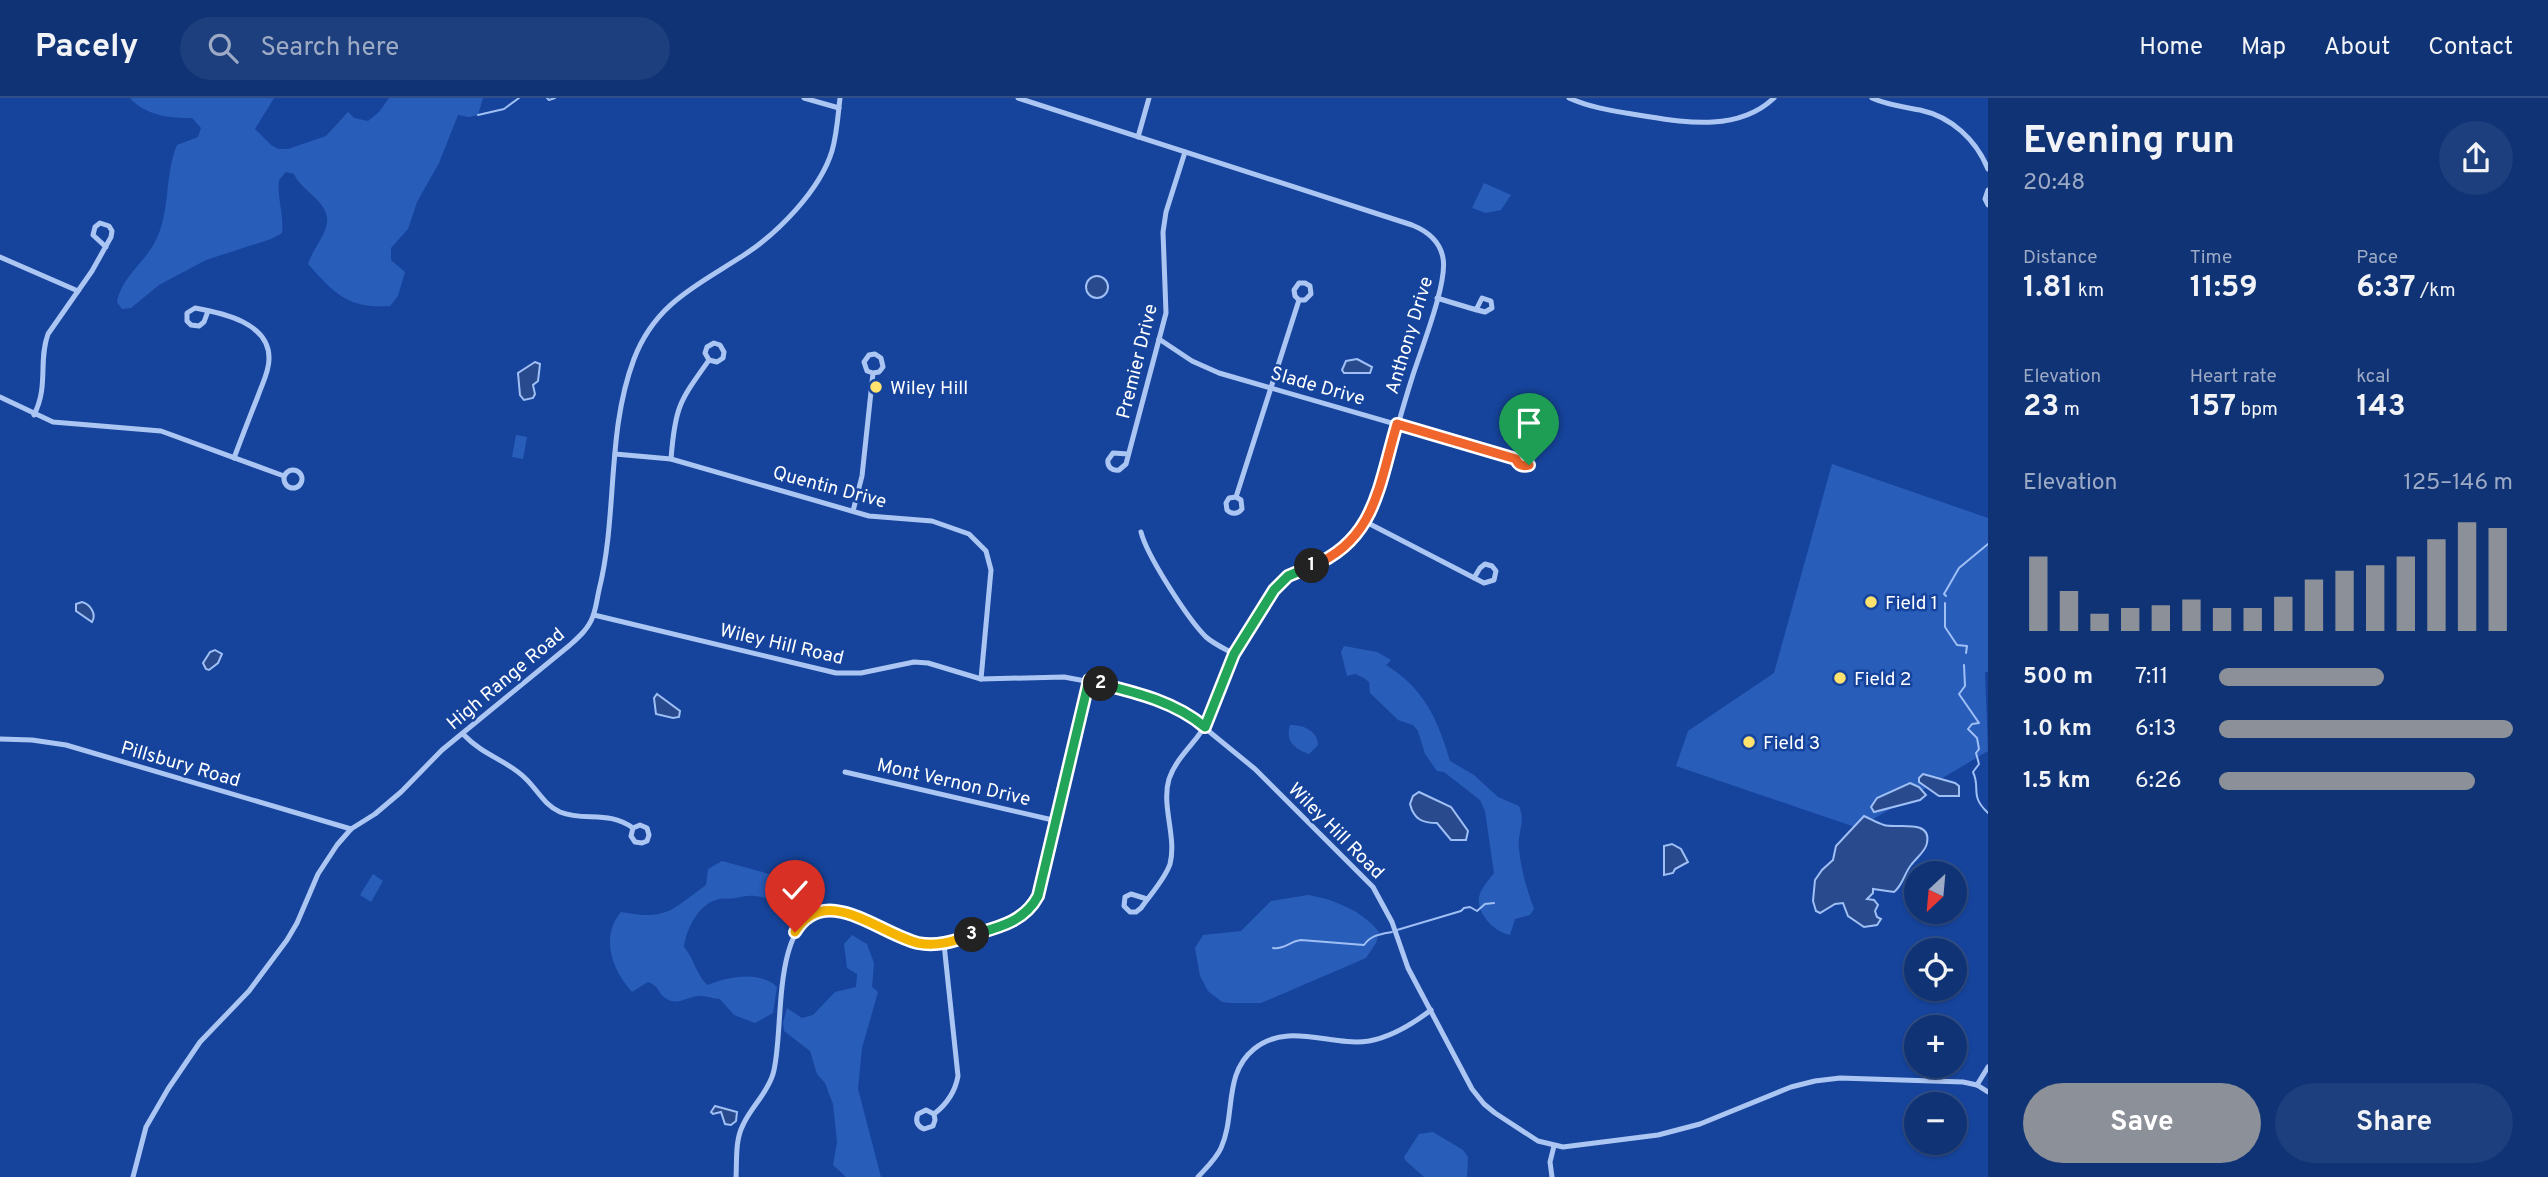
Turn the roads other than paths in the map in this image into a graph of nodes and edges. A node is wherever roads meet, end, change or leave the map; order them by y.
1 (804, 98) edge
2 (840, 98) edge
3 (1018, 98) edge
4 (1149, 98) edge
5 (1569, 98) edge
6 (1774, 98) edge
7 (1872, 98) edge
8 (839, 108) junction
9 (1138, 137) junction
10 (1185, 152) junction
11 (1988, 169) edge
12 (1988, 190) edge
13 (1988, 205) edge
14 (106, 247) dead end
15 (0, 257) edge
16 (78, 291) junction
17 (1437, 298) junction
18 (1300, 300) dead end
19 (1476, 310) dead end
20 (208, 311) dead end
21 (1159, 339) junction
22 (709, 360) dead end
23 (873, 373) dead end
24 (1271, 388) junction
25 (0, 397) edge
26 (34, 415) junction
27 (1397, 424) junction
28 (1128, 453) dead end
29 (615, 454) junction
30 (234, 457) junction
31 (671, 458) junction
32 (1516, 459) dead end
33 (284, 476) dead end
34 (1236, 497) dead end
35 (853, 511) junction
36 (1366, 522) junction
37 (1141, 532) dead end
38 (1474, 578) dead end
39 (594, 615) junction
40 (1234, 654) junction
41 (981, 678) junction
42 (1089, 680) junction
43 (1205, 727) junction
44 (464, 735) junction
45 (0, 739) edge
46 (845, 772) dead end
47 (1057, 821) junction
48 (633, 828) dead end
49 (351, 829) junction
50 (1147, 899) dead end
51 (944, 944) junction
52 (1431, 1010) junction
53 (1988, 1067) edge
54 (1977, 1085) junction
55 (1988, 1092) edge
56 (934, 1114) dead end
57 (1553, 1146) junction
58 (133, 1177) edge
59 (736, 1177) edge
60 (1198, 1177) edge
61 (1552, 1177) edge

1 - 8 street
2 - 8 street, High Range Road
3 - 9 street, Anthony Drive
4 - 9 street
5 - 6 street
7 - 11 street
8 - 29 street, High Range Road
9 - 10 street, Anthony Drive
10 - 17 street, Anthony Drive
10 - 21 street, Premier Drive
12 - 13 street
14 - 16 street
15 - 16 street
16 - 26 street
17 - 19 street
17 - 27 street, Anthony Drive
18 - 24 street
20 - 30 street
21 - 24 street, Slade Drive
21 - 28 street, Premier Drive
22 - 31 street
23 - 35 street
24 - 27 street, Slade Drive
24 - 34 street
25 - 26 street
26 - 30 street
27 - 32 street, Slade Drive
27 - 36 street, Anthony Drive
29 - 31 street, Quentin Drive
29 - 39 street, High Range Road
30 - 33 street
31 - 35 street, Quentin Drive
35 - 41 street, Quentin Drive
36 - 38 street
36 - 40 street, Anthony Drive
37 - 40 street
39 - 41 street, Wiley Hill Road
39 - 44 street, High Range Road
40 - 43 street, Anthony Drive
41 - 42 street, Wiley Hill Road
42 - 43 street, Wiley Hill Road
42 - 47 street
43 - 50 street, Anthony Drive
43 - 52 street, Wiley Hill Road
44 - 48 street
44 - 49 street, High Range Road
45 - 49 street, Pillsbury Road
46 - 47 street, Mont Vernon Drive
47 - 51 street
49 - 58 street, High Range Road
51 - 56 street
51 - 59 street
52 - 57 street, Wiley Hill Road
52 - 60 street
53 - 54 street
54 - 55 street
54 - 57 street
57 - 61 street

